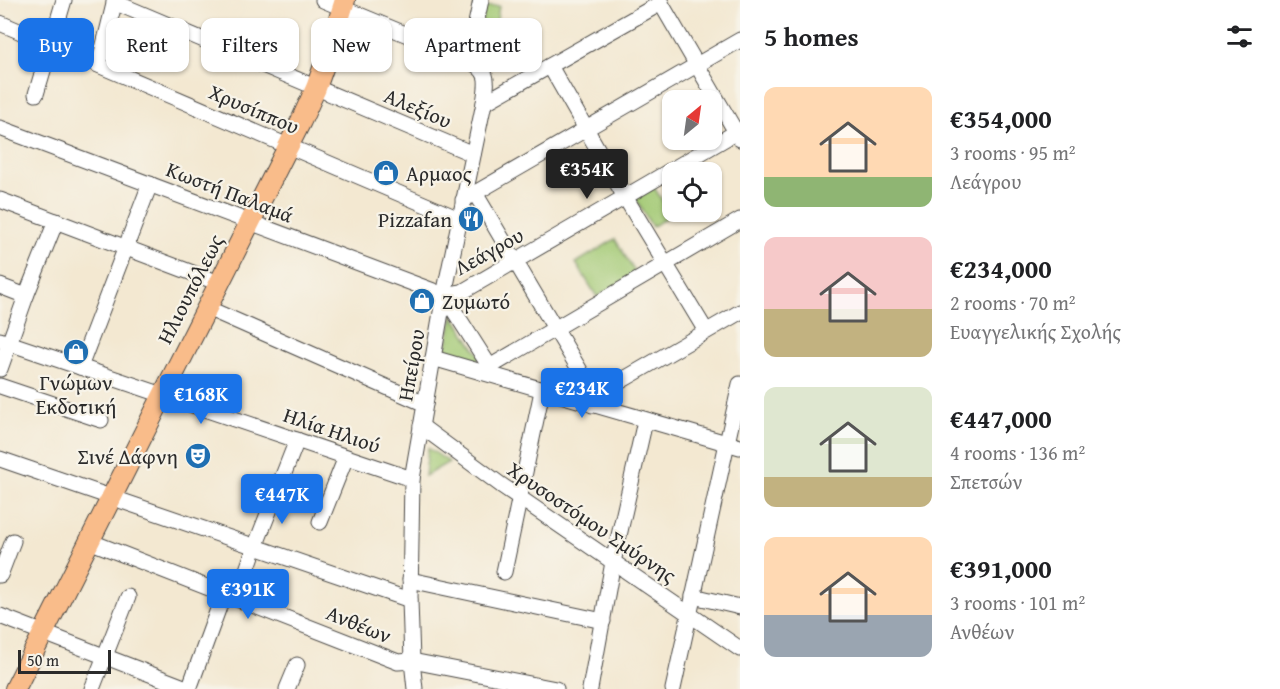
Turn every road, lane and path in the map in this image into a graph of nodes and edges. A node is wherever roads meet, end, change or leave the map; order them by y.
1 (64, 0) edge
2 (323, 0) edge
3 (481, 0) edge
4 (114, 1) edge
5 (660, 2) edge
6 (344, 4) edge
7 (59, 18) edge
8 (477, 18) edge
9 (0, 23) edge
10 (18, 31) edge
11 (404, 31) edge
12 (740, 40) edge
13 (94, 63) edge
14 (99, 65) junction
15 (550, 66) junction
16 (697, 66) junction
17 (43, 72) edge
18 (484, 72) edge
19 (316, 88) junction
20 (36, 94) dead end
21 (484, 103) junction
22 (0, 128) edge
23 (585, 129) junction
24 (739, 134) edge
25 (289, 146) junction
26 (473, 154) junction
27 (150, 184) junction
28 (469, 196) junction
29 (625, 197) junction
30 (0, 200) edge
31 (459, 219) junction
32 (740, 220) edge
33 (56, 221) junction
34 (250, 222) junction
35 (127, 248) junction
36 (515, 261) junction
37 (664, 264) junction
38 (219, 283) junction
39 (0, 286) edge
40 (26, 296) junction
41 (444, 296) junction
42 (207, 308) junction
43 (740, 312) edge
44 (556, 328) junction
45 (706, 331) junction
46 (4, 341) edge
47 (433, 358) junction
48 (80, 367) junction
49 (0, 369) edge
50 (486, 369) junction
51 (740, 384) edge
52 (0, 387) edge
53 (542, 391) junction
54 (163, 395) junction
55 (593, 400) junction
56 (425, 404) junction
57 (101, 420) dead end
58 (645, 421) junction
59 (421, 426) junction
60 (297, 440) junction
61 (733, 446) edge
62 (346, 457) junction
63 (0, 459) edge
64 (412, 479) junction
65 (111, 497) junction
66 (519, 498) junction
67 (320, 522) dead end
68 (89, 541) junction
69 (13, 542) dead end
70 (255, 547) junction
71 (613, 562) junction
72 (504, 572) dead end
73 (0, 575) edge
74 (410, 580) junction
75 (230, 596) junction
76 (693, 596) junction
77 (128, 597) dead end
78 (410, 600) junction
79 (740, 607) edge
80 (689, 614) junction
81 (0, 616) edge
82 (603, 621) junction
83 (42, 632) junction
84 (740, 649) edge
85 (106, 657) junction
86 (412, 661) junction
87 (297, 665) dead end
88 (15, 689) edge
89 (92, 689) edge
90 (189, 689) edge
91 (287, 689) edge
92 (415, 689) edge
93 (556, 689) edge
94 (590, 689) edge
95 (673, 689) edge

1 - 7 street
2 - 6 street
3 - 8 street
4 - 14 street
4 - 19 street, Αλεξίου
5 - 15 street
5 - 16 street
6 - 11 street
6 - 19 main road, Ηλιουπόλεως
9 - 10 street, Χρυσίππου
12 - 16 street
13 - 14 street, Χρυσίππου
14 - 25 street, Χρυσίππου
15 - 21 street
15 - 23 street
16 - 23 street
16 - 24 street
17 - 20 street
18 - 21 street, Ηπείρου
19 - 25 main road, Ηλιουπόλεως
19 - 26 street, Αλεξίου
21 - 26 street, Ηπείρου
22 - 27 street, Κωστή Παλαμά
23 - 28 street
23 - 29 street
24 - 29 street, Λεάγρου
25 - 31 street, Χρυσίππου
25 - 34 main road, Ηλιουπόλεως
26 - 28 street, Ηπείρου
27 - 34 street, Κωστή Παλαμά
27 - 35 street
28 - 31 street, Ηπείρου
28 - 36 street
29 - 36 street, Λεάγρου
29 - 37 street
30 - 33 street
31 - 41 street, Ηπείρου
32 - 37 street
33 - 35 street
33 - 40 street
34 - 38 main road, Ηλιουπόλεως
34 - 41 street, Κωστή Παλαμά
35 - 38 street
35 - 48 street
36 - 41 street, Λεάγρου
36 - 44 street
37 - 44 street
37 - 45 street
38 - 42 main road, Ηλιουπόλεως
39 - 40 street
40 - 46 street
41 - 47 street, Ηπείρου
41 - 50 street
42 - 54 main road, Ηλιουπόλεως
42 - 56 street
43 - 45 street
44 - 50 street
44 - 55 street
45 - 55 street
46 - 48 street, Ηλία Ηλιού
46 - 49 street
47 - 50 street
47 - 56 street, Ηπείρου
48 - 54 street, Ηλία Ηλιού
50 - 53 street
51 - 61 street
52 - 57 street
53 - 55 street
53 - 66 street
54 - 60 street, Ηλία Ηλιού
54 - 65 main road, Ηλιουπόλεως
55 - 58 street
56 - 59 street, Ηπείρου
58 - 61 street
58 - 71 street
59 - 64 street, Ηπείρου
59 - 66 street, Χρυσοστόμου Σμύρνης
60 - 62 street, Ηλία Ηλιού
60 - 70 street
61 - 76 street
62 - 64 street, Ηλία Ηλιού
62 - 67 street
63 - 65 street
64 - 74 street, Ηπείρου
65 - 68 main road, Ηλιουπόλεως
65 - 70 street
66 - 71 street, Χρυσοστόμου Σμύρνης
66 - 72 street
68 - 75 street, Ανθέων
68 - 83 main road, Ηλιουπόλεως
69 - 73 street
70 - 75 street
70 - 78 street
71 - 80 street, Χρυσοστόμου Σμύρνης
71 - 82 street
74 - 78 street, Ηπείρου
74 - 82 street
75 - 86 street, Ανθέων
75 - 90 street
76 - 79 street
76 - 80 street
77 - 85 street
78 - 86 street, Ηπείρου
80 - 84 street, Χρυσοστόμου Σμύρνης
80 - 95 street
81 - 83 street
82 - 94 street
83 - 85 street
83 - 88 main road, Ηλιουπόλεως
85 - 89 street
85 - 90 street
86 - 92 street, Ηπείρου
86 - 93 street, Ανθέων
87 - 91 street

